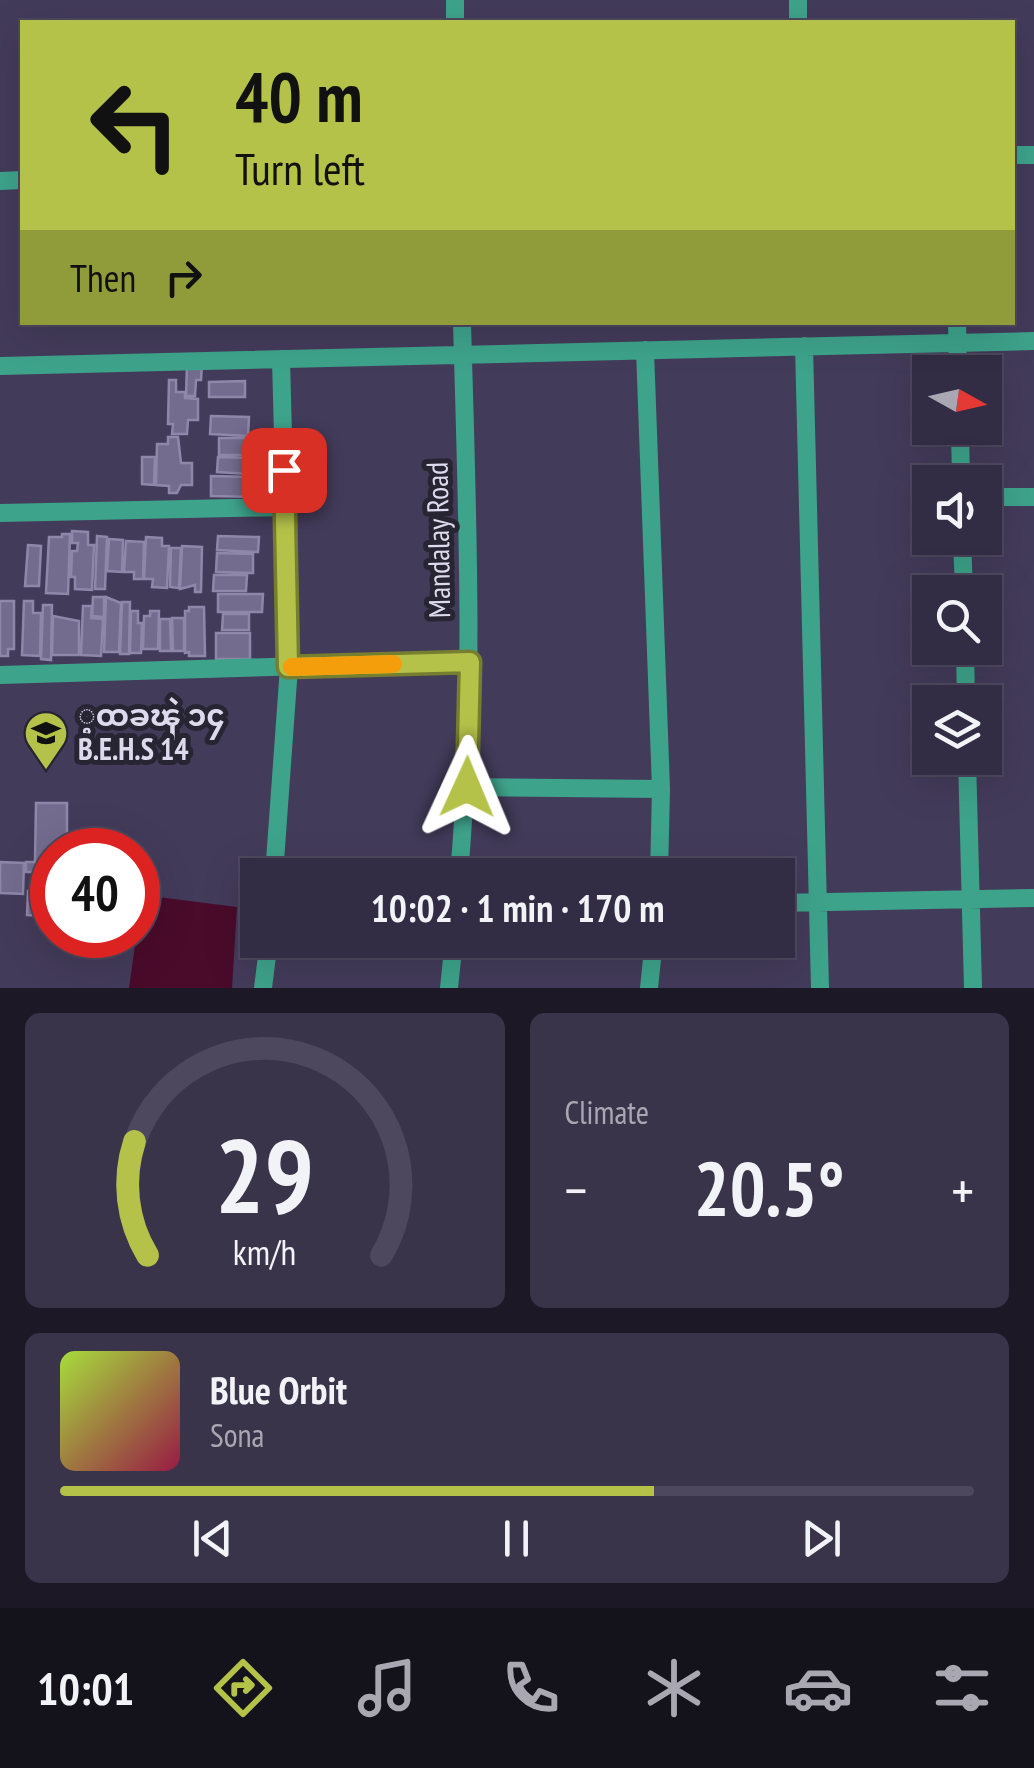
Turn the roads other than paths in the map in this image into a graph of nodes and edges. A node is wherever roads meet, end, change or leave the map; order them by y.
1 (462, 325) edge
2 (957, 325) edge
3 (1034, 341) edge
4 (958, 343) junction
5 (804, 346) junction
6 (645, 350) junction
7 (463, 354) junction
8 (958, 355) edge
9 (281, 359) junction
10 (0, 366) edge
11 (1002, 497) edge
12 (1034, 497) edge
13 (284, 507) junction
14 (0, 513) edge
15 (470, 662) junction
16 (288, 667) junction
17 (0, 675) edge
18 (968, 775) edge
19 (467, 787) junction
20 (660, 789) junction
21 (275, 858) edge
22 (461, 858) edge
23 (659, 858) edge
24 (1034, 898) edge
25 (971, 899) junction
26 (817, 902) junction
27 (795, 903) edge
28 (267, 958) edge
29 (452, 958) edge
30 (652, 958) edge
31 (263, 988) edge
32 (449, 988) edge
33 (649, 988) edge
34 (820, 988) edge
35 (973, 988) edge

1 - 7 street, Mandalay Road
2 - 4 street
3 - 4 street
4 - 5 street
4 - 8 street
5 - 6 street
5 - 26 street
6 - 7 street
6 - 20 street
7 - 9 street
7 - 15 street, Mandalay Road
9 - 10 street
9 - 13 street
11 - 12 street
13 - 14 street
13 - 16 street
15 - 16 street
15 - 19 street, Mandalay Road
16 - 17 street
16 - 21 street
18 - 25 street
19 - 20 street
19 - 22 street, Mandalay Road
20 - 23 street
24 - 25 street
25 - 26 street
25 - 35 street
26 - 27 street
26 - 34 street
28 - 31 street
29 - 32 street
30 - 33 street

